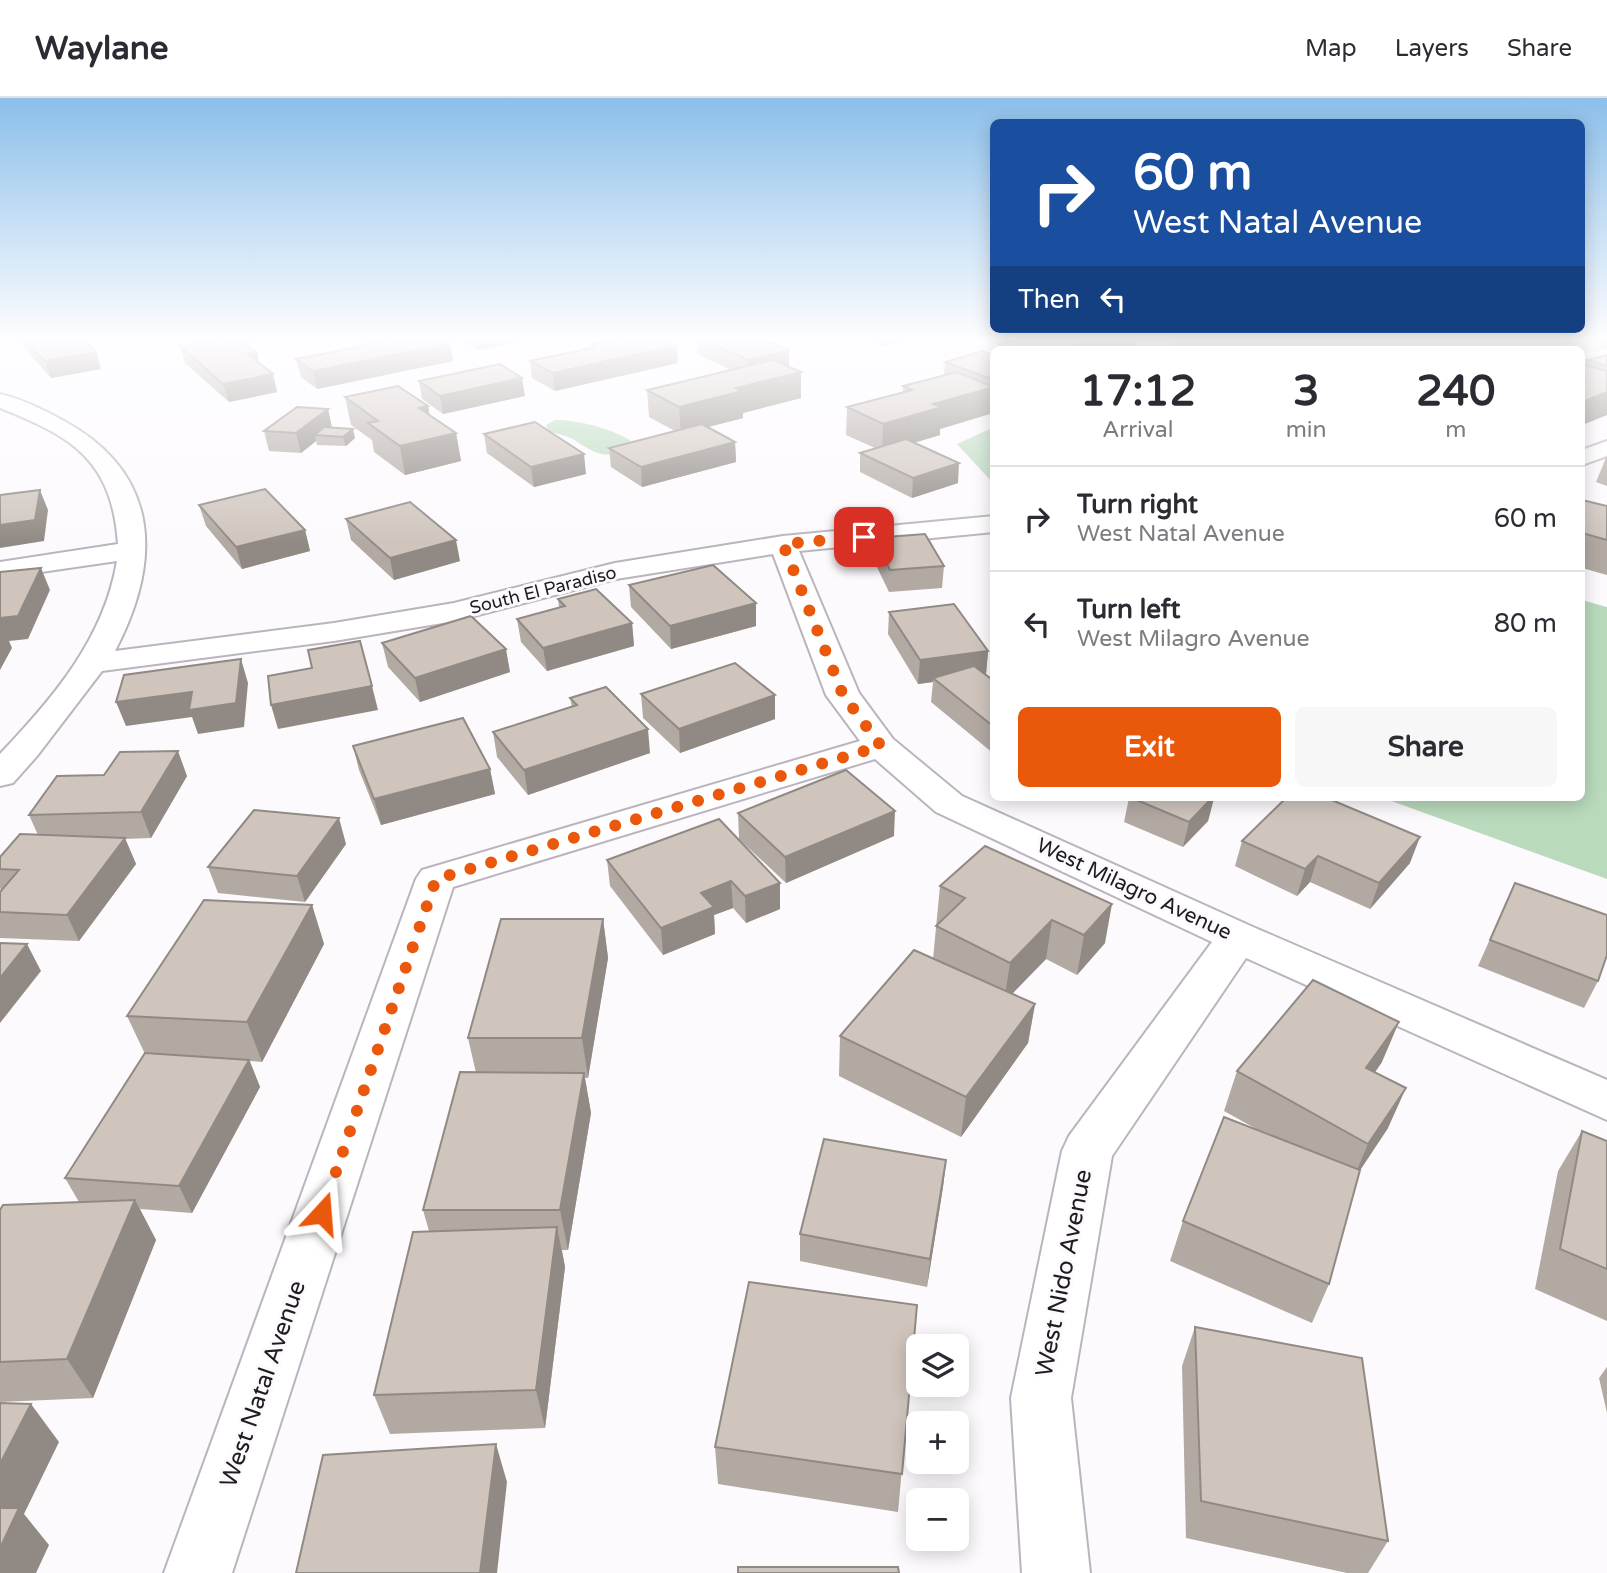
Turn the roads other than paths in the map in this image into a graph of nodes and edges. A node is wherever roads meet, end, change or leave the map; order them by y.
1 (13, 406) edge
2 (1607, 448) edge
3 (1585, 457) edge
4 (990, 524) edge
5 (783, 544) junction
6 (133, 550) junction
7 (0, 570) edge
8 (92, 663) junction
9 (881, 746) junction
10 (0, 775) edge
11 (1238, 937) junction
12 (1607, 1101) edge
13 (198, 1573) edge
14 (1056, 1573) edge

1 - 6 street
2 - 3 street
4 - 5 street, South El Paradiso
5 - 8 street, South El Paradiso
5 - 9 street, West Milagro Avenue
6 - 7 street
6 - 8 street
8 - 10 street
9 - 11 street, West Milagro Avenue
9 - 13 street, West Natal Avenue
11 - 12 street, West Milagro Avenue
11 - 14 street, West Nido Avenue

